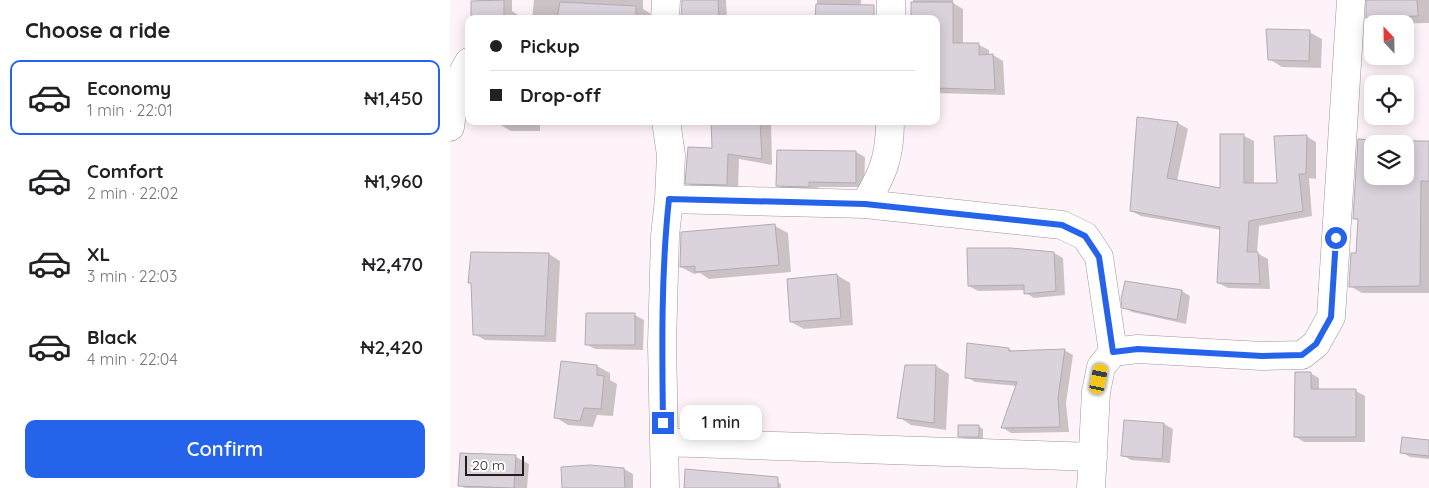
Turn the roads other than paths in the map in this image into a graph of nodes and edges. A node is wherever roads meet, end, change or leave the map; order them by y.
1 (891, 0) edge
2 (1351, 0) edge
3 (891, 15) edge
4 (465, 69) edge
5 (667, 125) edge
6 (890, 125) edge
7 (450, 128) edge
8 (669, 199) junction
9 (865, 204) junction
10 (1113, 352) junction
11 (664, 442) junction
12 (1092, 457) junction
13 (665, 488) edge
14 (1091, 488) edge

1 - 3 street
2 - 10 street
4 - 7 street
5 - 8 street
6 - 9 street
8 - 9 street
8 - 11 street
9 - 10 street
10 - 12 street
11 - 12 street
11 - 13 street
12 - 14 street

